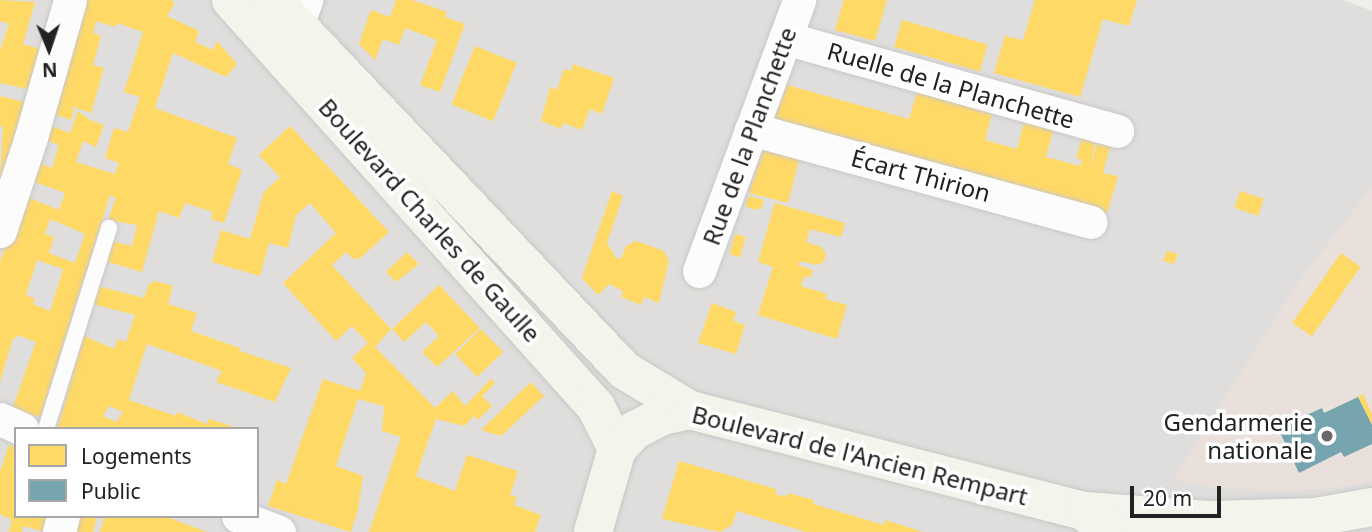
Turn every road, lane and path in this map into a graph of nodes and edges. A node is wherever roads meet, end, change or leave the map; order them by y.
1 (70, 0) edge
2 (232, 0) edge
3 (799, 0) edge
4 (292, 8) edge
5 (785, 38) junction
6 (751, 129) junction
7 (1117, 131) dead end
8 (1090, 222) dead end
9 (109, 228) dead end
10 (0, 231) edge
11 (699, 271) dead end
12 (690, 410) junction
13 (0, 419) edge
14 (18, 427) edge
15 (47, 427) edge
16 (617, 449) junction
17 (1372, 507) edge
18 (1096, 521) edge
19 (1210, 526) edge
20 (593, 532) edge

1 - 10 street
2 - 16 main road, Boulevard Charles de Gaulle
3 - 5 street, Rue de la Planchette
4 - 12 main road, Boulevard Charles de Gaulle
5 - 6 street, Rue de la Planchette
5 - 7 street, Ruelle de la Planchette
6 - 8 street, Écart Thirion
6 - 11 street, Rue de la Planchette
9 - 15 lane
12 - 16 main road, Boulevard de l'Ancien Rempart
12 - 18 main road, Boulevard de l'Ancien Rempart
13 - 14 street
16 - 20 main road
17 - 19 main road, Boulevard de l'Ancien Rempart
18 - 19 main road, Boulevard de l'Ancien Rempart

